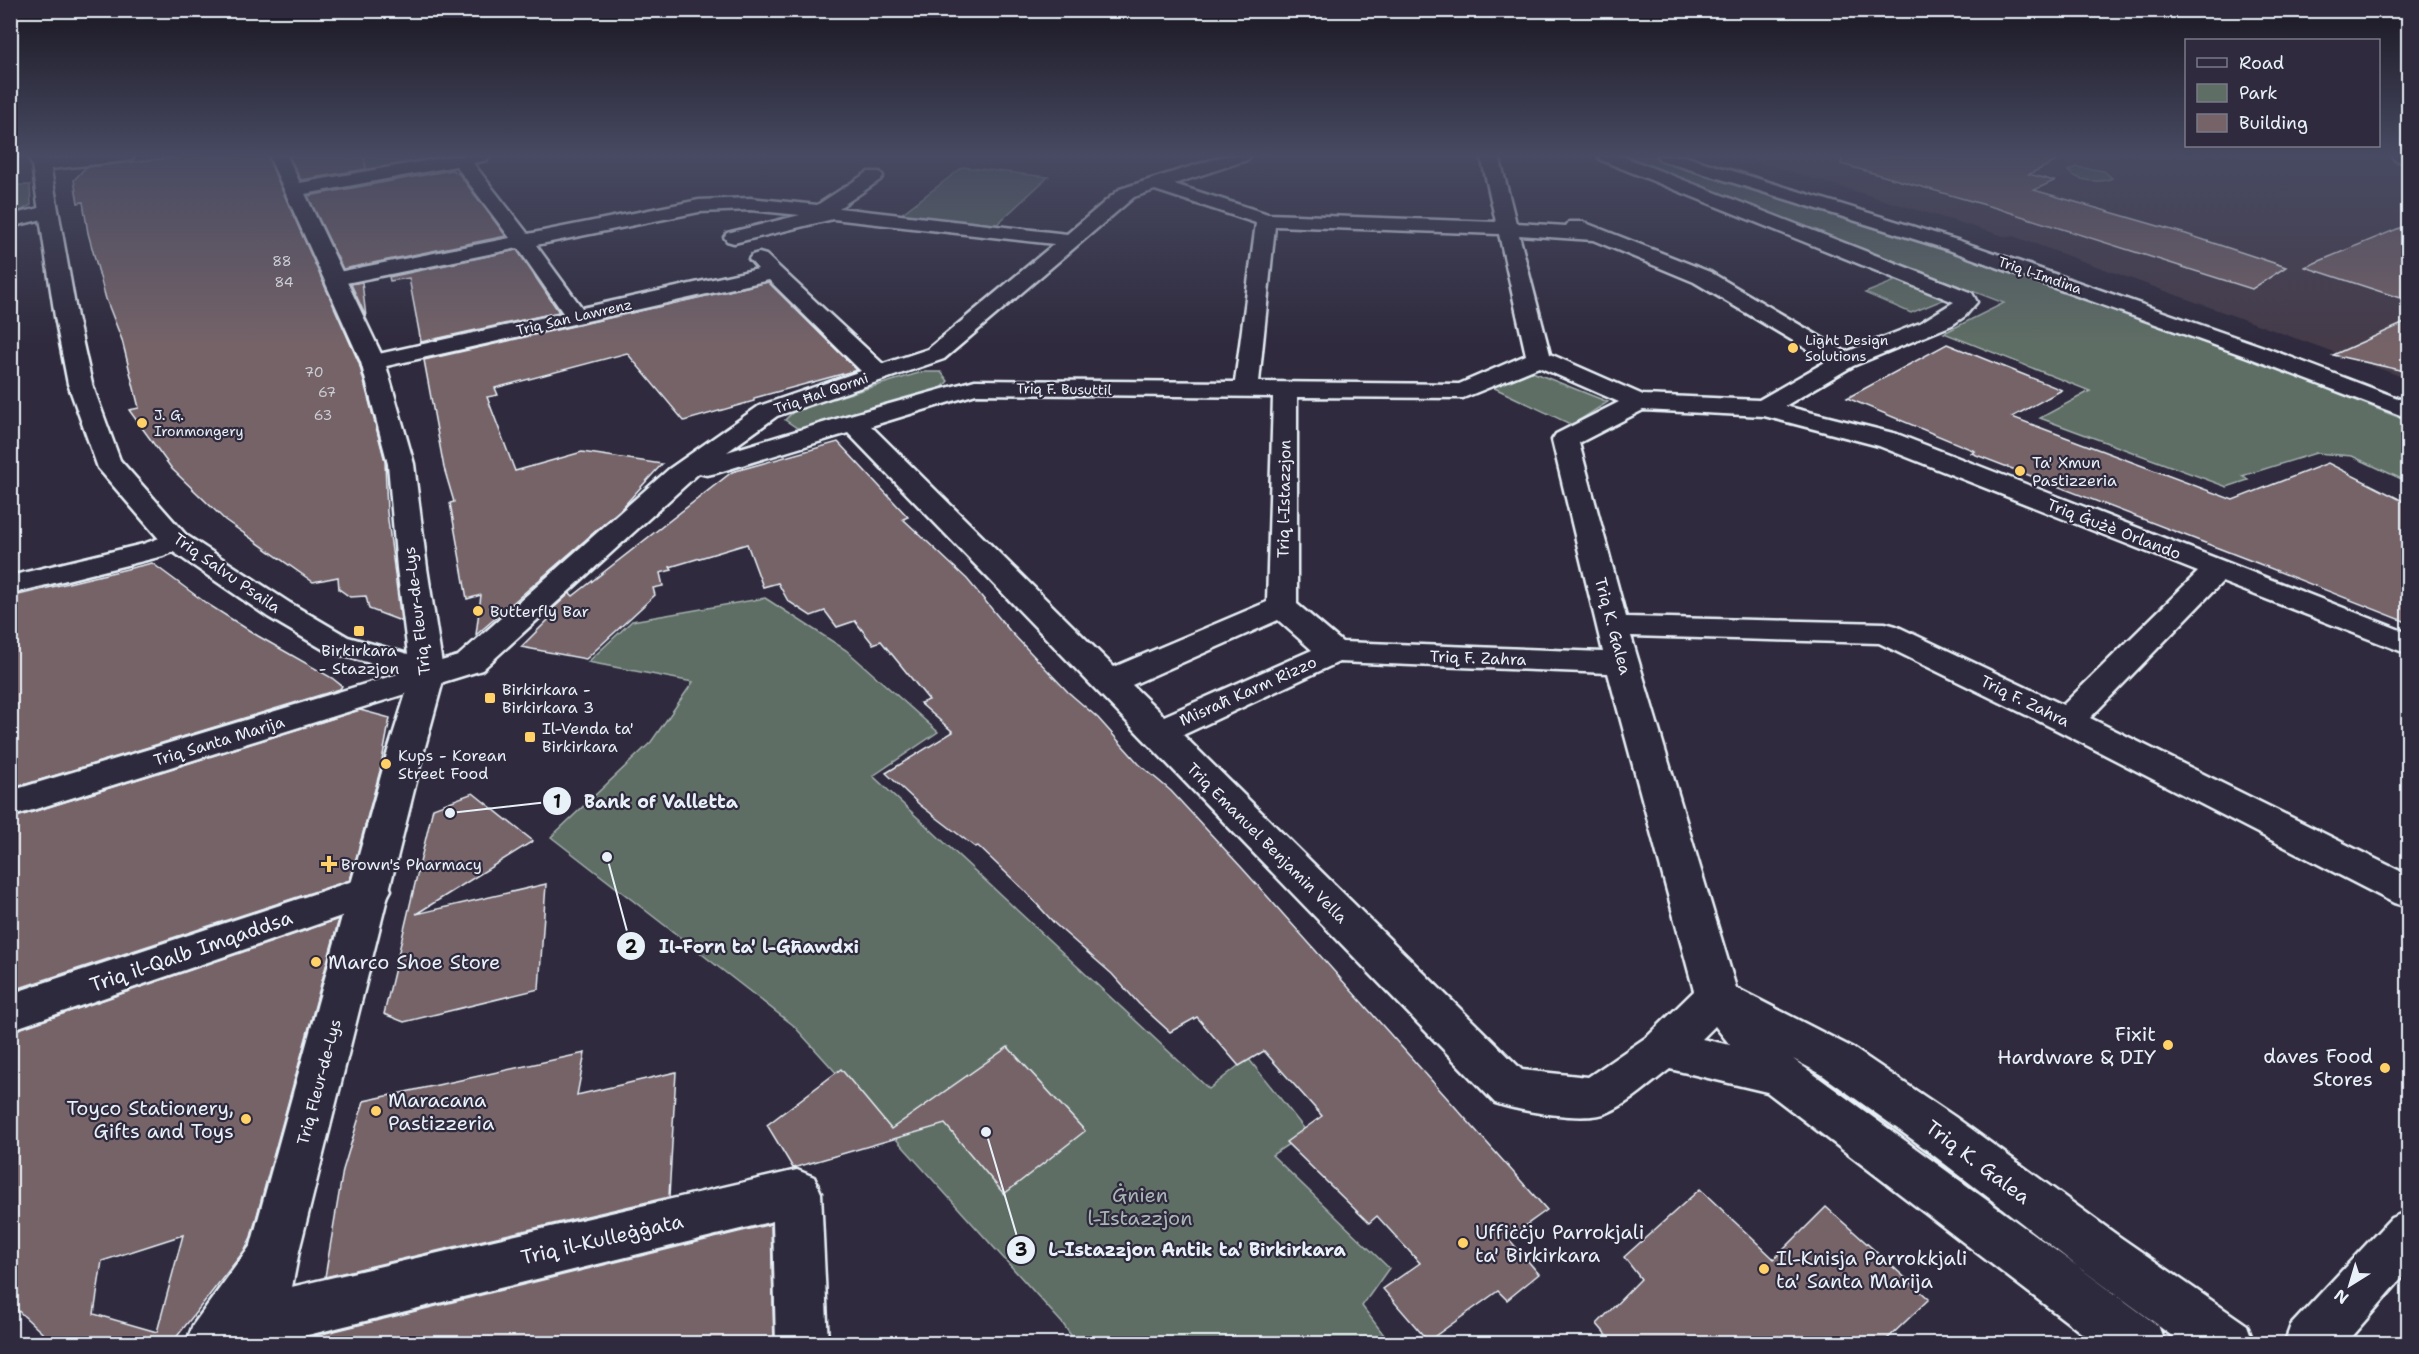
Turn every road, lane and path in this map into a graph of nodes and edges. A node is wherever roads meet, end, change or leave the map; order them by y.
1 (49, 219) edge
2 (308, 219) edge
3 (506, 219) edge
4 (633, 219) edge
5 (714, 219) edge
6 (801, 219) edge
7 (890, 219) edge
8 (1094, 219) edge
9 (1284, 219) edge
10 (1517, 219) edge
11 (1548, 219) edge
12 (1548, 219) edge
13 (1766, 219) edge
14 (1870, 219) edge
15 (1918, 219) edge
16 (1266, 220) joint
17 (1595, 234) junction
18 (734, 237) junction
19 (1068, 240) junction
20 (523, 241) junction
21 (775, 272) junction
22 (336, 279) junction
23 (576, 316) junction
24 (936, 354) junction
25 (1539, 358) junction
26 (1844, 361) junction
27 (373, 362) junction
28 (874, 374) junction
29 (2375, 377) dead end
30 (975, 387) junction
31 (1246, 390) junction
32 (1285, 390) junction
33 (1639, 402) junction
34 (1764, 408) junction
35 (2409, 411) edge
36 (852, 422) junction
37 (679, 475) junction
38 (176, 541) junction
39 (2218, 569) junction
40 (10, 585) edge
41 (1282, 607) junction
42 (1613, 626) junction
43 (2409, 644) edge
44 (1334, 652) junction
45 (1622, 663) junction
46 (428, 677) junction
47 (1109, 682) junction
48 (2067, 721) junction
49 (1157, 733) junction
50 (10, 804) edge
51 (371, 891) junction
52 (2409, 892) edge
53 (1717, 996) junction
54 (10, 1012) edge
55 (1664, 1049) junction
56 (1779, 1075) junction
57 (2409, 1235) edge
58 (274, 1251) junction
59 (258, 1332) edge
60 (212, 1344) edge
61 (802, 1344) edge
62 (2139, 1344) edge
63 (2228, 1344) edge
64 (2310, 1344) edge

1 - 38 street, Triq Salvu Psaila
2 - 22 street, Triq Fleur-de-Lys
3 - 20 street
4 - 20 street
5 - 18 street
6 - 18 street
7 - 19 street
8 - 19 street, Triq Ħal Qormi
9 - 16 street
10 - 25 street
11 - 17 street
12 - 17 street
13 - 26 street
14 - 35 street, Triq l-Imdina
15 - 29 street, Triq l-Imdina
16 - 31 street
17 - 26 street
18 - 21 street
19 - 24 street, Triq Ħal Qormi
20 - 22 street
20 - 23 street
21 - 23 street, Triq San Lawrenz
21 - 28 street
22 - 27 street, Triq Fleur-de-Lys
23 - 27 street, Triq San Lawrenz
24 - 28 street, Triq Ħal Qormi
24 - 30 street
25 - 32 street, Triq F. Busuttil
25 - 33 street
26 - 34 street
27 - 46 street, Triq Fleur-de-Lys
28 - 37 street, Triq Ħal Qormi
30 - 31 street, Triq F. Busuttil
30 - 36 street, Triq F. Busuttil
31 - 32 street, Triq F. Busuttil
32 - 41 street, Triq l-Istazzjon
33 - 34 street, Triq Ġużè Orlando
33 - 42 street, Triq K. Galea
34 - 39 street, Triq Ġużè Orlando
36 - 37 street, Triq F. Busuttil
36 - 47 street, Triq Emanuel Benjamin Vella
37 - 46 street, Triq Ħal Qormi
38 - 40 street
38 - 46 street, Triq Salvu Psaila
39 - 43 street, Triq Ġużè Orlando
39 - 48 street
41 - 44 street, Misraħ Karm Rizzo
41 - 47 street
42 - 45 street, Triq K. Galea
42 - 48 street, Triq F. Zahra
44 - 45 street, Triq F. Zahra
44 - 49 street, Misraħ Karm Rizzo
45 - 53 street, Triq K. Galea
46 - 50 street, Triq Santa Marija
46 - 51 street, Triq Fleur-de-Lys
47 - 49 street, Triq Emanuel Benjamin Vella
48 - 52 street, Triq F. Zahra
49 - 55 street, Triq Emanuel Benjamin Vella
51 - 54 street, Triq il-Qalb Imqaddsa
51 - 58 street, Triq Fleur-de-Lys
53 - 55 street, Triq Emanuel Benjamin Vella
53 - 56 street, Triq K. Galea
53 - 63 street, Triq K. Galea
55 - 56 street, Triq K. Galea
56 - 62 street, Triq K. Galea
57 - 64 street
58 - 59 street, Triq Fleur-de-Lys
58 - 60 street, Triq Fleur-de-Lys
59 - 61 street, Triq il-Kulleġġata

